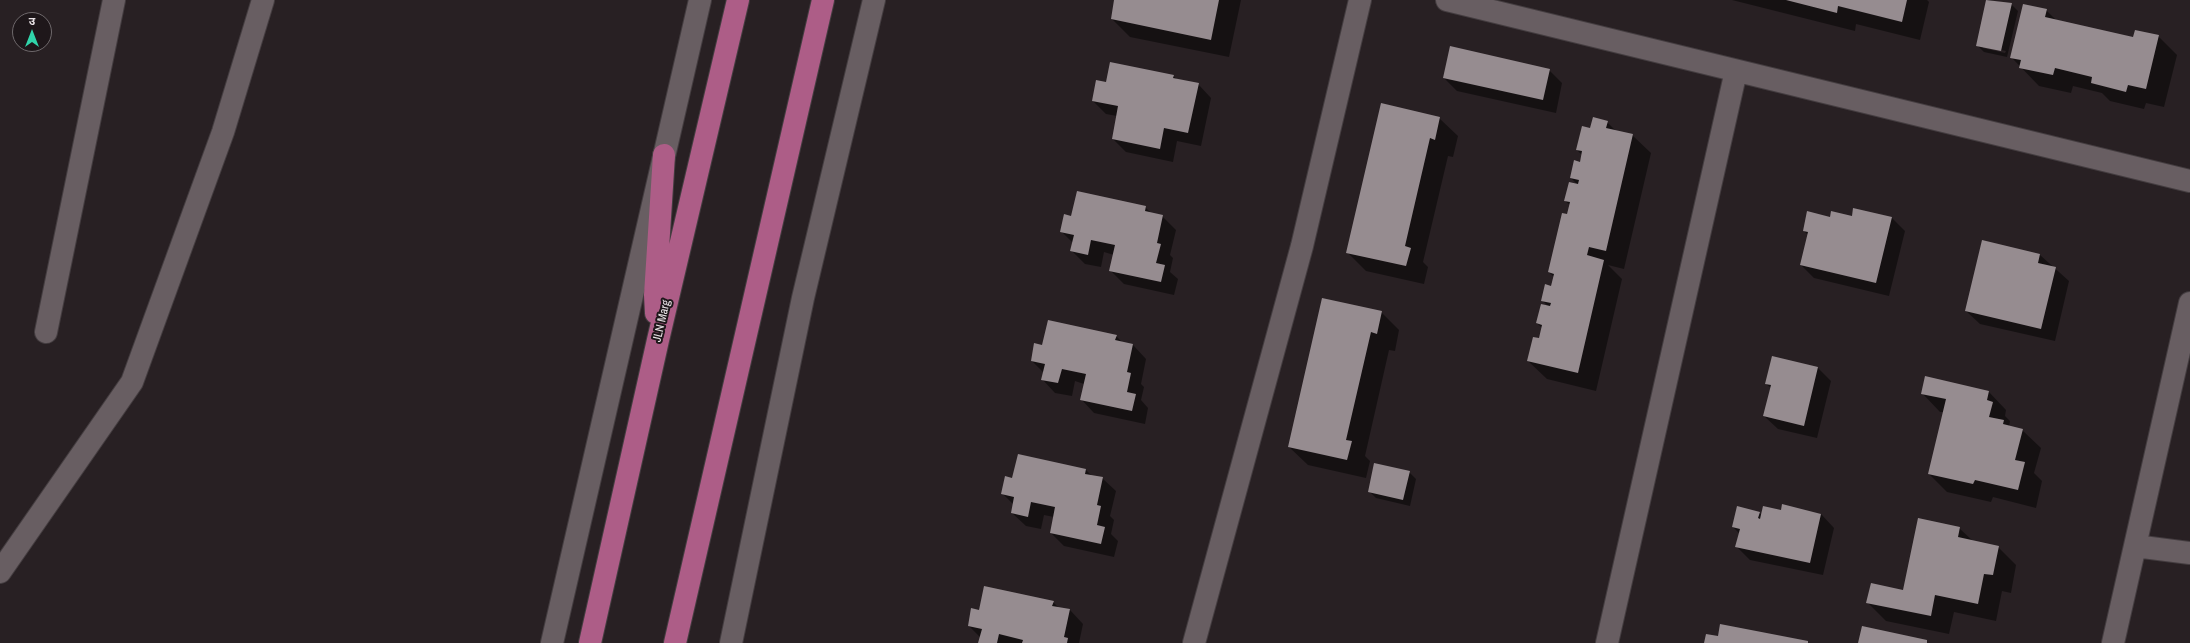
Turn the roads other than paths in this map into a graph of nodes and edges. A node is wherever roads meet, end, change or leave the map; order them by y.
1 (114, 0) edge
2 (263, 0) edge
3 (700, 0) edge
4 (738, 0) edge
5 (823, 0) edge
6 (874, 0) edge
7 (1360, 0) edge
8 (1447, 0) edge
9 (1736, 71) junction
10 (664, 155) junction
11 (2190, 181) edge
12 (2190, 303) edge
13 (46, 332) dead end
14 (658, 340) junction
15 (2136, 546) junction
16 (2190, 553) edge
17 (0, 572) edge
18 (552, 643) edge
19 (590, 643) edge
20 (675, 643) edge
21 (731, 643) edge
22 (1194, 643) edge
23 (1606, 643) edge
24 (2113, 643) edge

1 - 13 street
2 - 17 street
3 - 10 street
4 - 14 main road, JLN Marg
5 - 20 main road
6 - 21 street
7 - 22 street
8 - 9 street
9 - 11 street
9 - 23 street
10 - 14 main road
10 - 18 street
12 - 15 street
14 - 19 main road, JLN Marg
15 - 16 street
15 - 24 street

